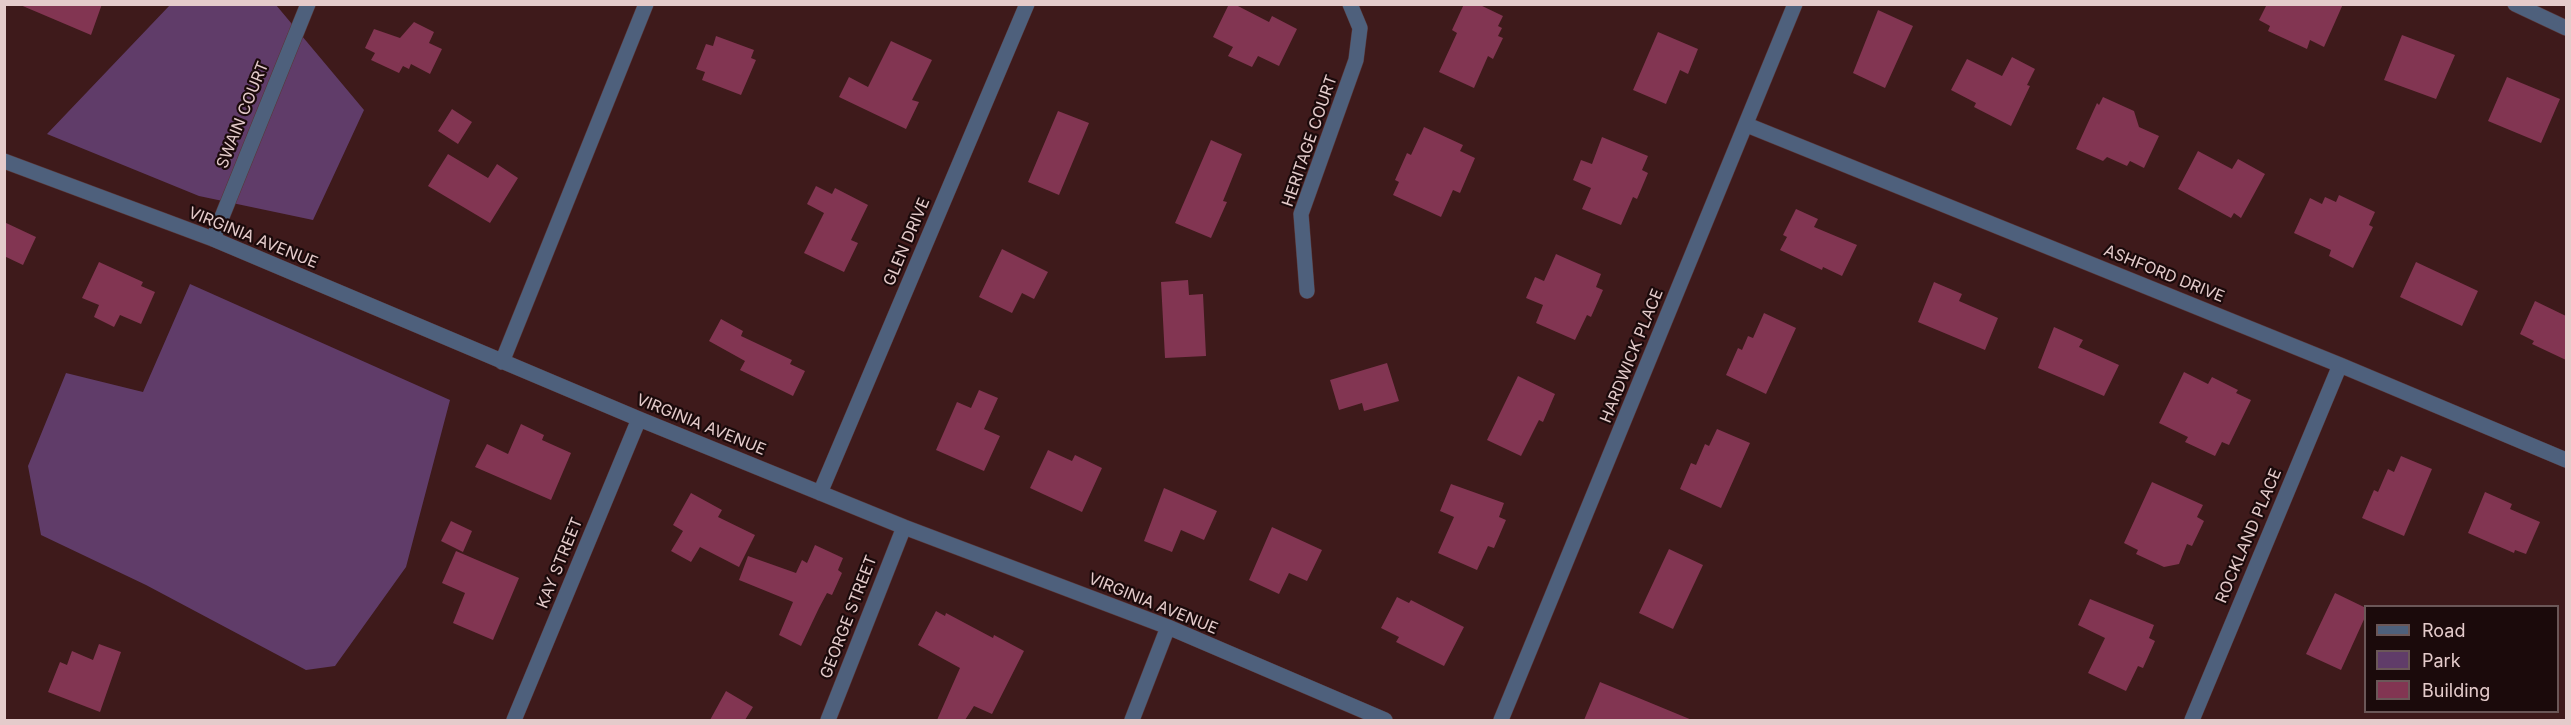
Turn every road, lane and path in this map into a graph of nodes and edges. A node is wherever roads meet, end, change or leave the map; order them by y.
1 (308, 4) edge
2 (646, 4) edge
3 (1027, 4) edge
4 (1350, 4) edge
5 (1795, 4) edge
6 (2515, 4) edge
7 (2566, 28) edge
8 (1747, 125) junction
9 (4, 161) edge
10 (213, 239) junction
11 (1307, 291) dead end
12 (502, 362) junction
13 (2340, 365) junction
14 (639, 419) junction
15 (2566, 460) edge
16 (820, 493) junction
17 (904, 527) junction
18 (1168, 627) junction
19 (514, 720) edge
20 (828, 720) edge
21 (1132, 720) edge
22 (1384, 720) edge
23 (1501, 720) edge
24 (2192, 720) edge

1 - 10 street, SWAIN COURT
2 - 12 street
3 - 16 street, GLEN DRIVE
4 - 11 street, HERITAGE COURT
5 - 8 street, HARDWICK PLACE
6 - 7 street
8 - 13 street, ASHFORD DRIVE
8 - 23 street, HARDWICK PLACE
9 - 10 street, VIRGINIA AVENUE
10 - 12 street, VIRGINIA AVENUE
12 - 14 street, VIRGINIA AVENUE
13 - 15 street, ASHFORD DRIVE
13 - 24 street, ROCKLAND PLACE
14 - 16 street, VIRGINIA AVENUE
14 - 19 street, KAY STREET
16 - 17 street, VIRGINIA AVENUE
17 - 18 street, VIRGINIA AVENUE
17 - 20 street, GEORGE STREET
18 - 21 street
18 - 22 street, VIRGINIA AVENUE

